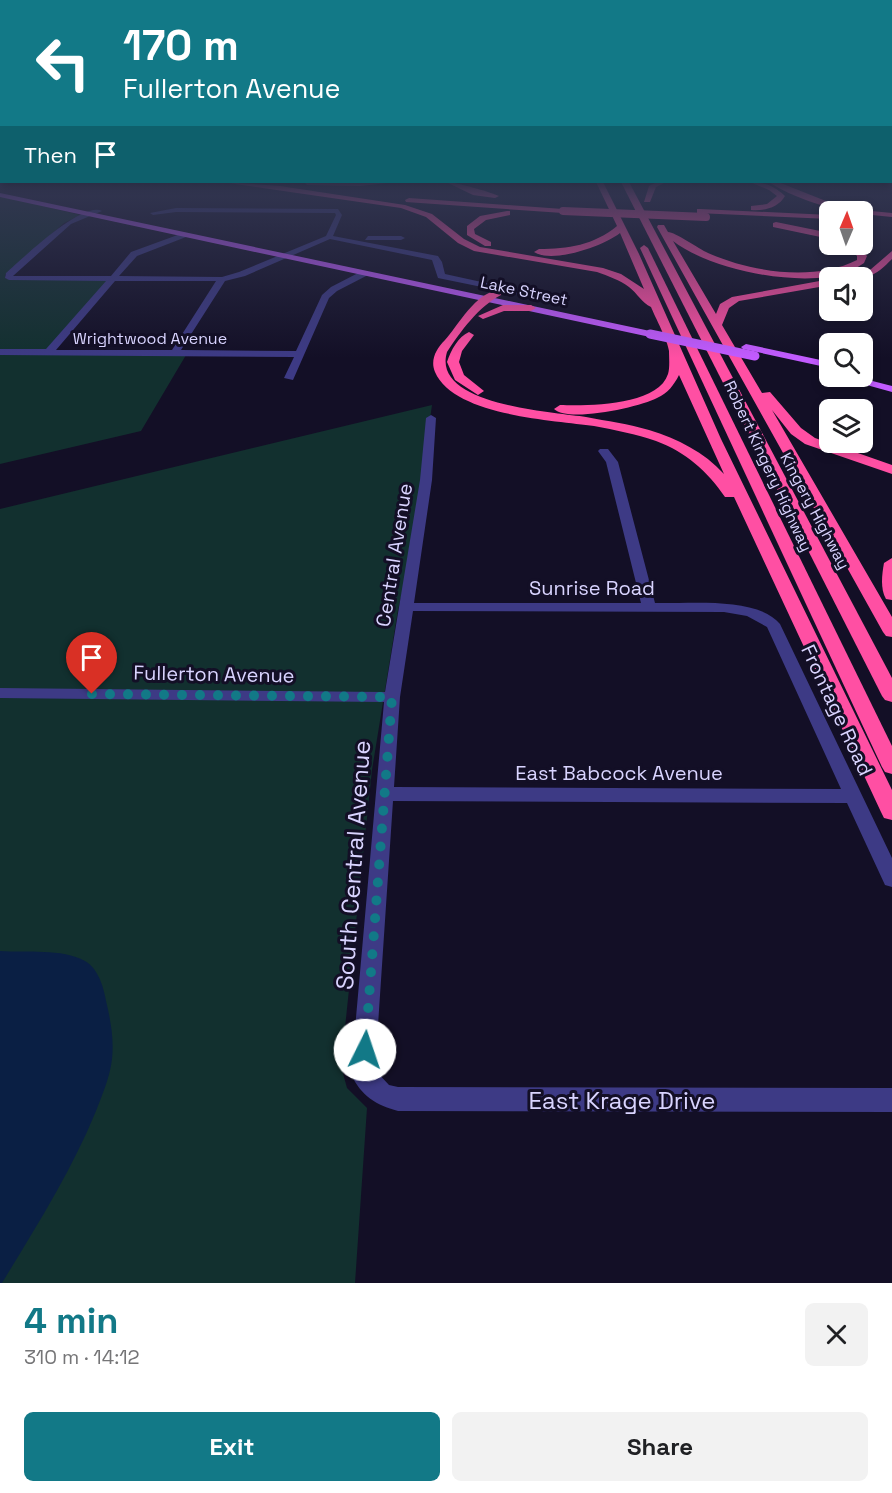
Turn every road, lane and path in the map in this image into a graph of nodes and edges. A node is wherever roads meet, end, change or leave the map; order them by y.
1 (52, 238) edge
2 (176, 238) edge
3 (197, 238) edge
4 (227, 238) edge
5 (329, 238) edge
6 (335, 238) edge
7 (392, 238) edge
8 (401, 238) dead end
9 (456, 238) edge
10 (475, 238) edge
11 (608, 238) edge
12 (626, 238) edge
13 (638, 238) edge
14 (654, 238) edge
15 (668, 238) edge
16 (674, 238) edge
17 (294, 252) junction
18 (892, 254) edge
19 (861, 255) edge
20 (283, 256) junction
21 (873, 272) edge
22 (365, 273) junction
23 (112, 279) junction
24 (222, 279) junction
25 (819, 284) edge
26 (492, 297) junction
27 (564, 301) dead end
28 (531, 308) junction
29 (483, 316) junction
30 (662, 316) junction
31 (717, 324) junction
32 (649, 330) junction
33 (672, 345) junction
34 (50, 351) junction
35 (0, 352) edge
36 (174, 354) junction
37 (299, 354) junction
38 (738, 362) junction
39 (819, 363) edge
40 (819, 371) edge
41 (873, 375) edge
42 (289, 378) dead end
43 (892, 379) edge
44 (873, 384) edge
45 (892, 389) edge
46 (431, 418) dead end
47 (604, 451) dead end
48 (892, 470) edge
49 (892, 563) edge
50 (892, 595) edge
51 (407, 607) junction
52 (649, 607) junction
53 (773, 624) joint
54 (892, 632) edge
55 (808, 641) junction
56 (0, 693) edge
57 (892, 696) edge
58 (392, 697) junction
59 (892, 767) edge
60 (384, 794) junction
61 (855, 796) junction
62 (892, 812) edge
63 (892, 879) edge
64 (363, 1074) joint
65 (892, 1100) edge

1 - 23 street
2 - 23 street
3 - 20 main road, Lake Street
4 - 17 main road, Lake Street
5 - 17 street
6 - 27 street
7 - 8 street
9 - 30 highway
10 - 11 highway
12 - 30 highway
13 - 59 highway, Robert Kingery Highway
14 - 57 highway, Kingery Highway
15 - 31 highway
16 - 19 highway
17 - 20 street
17 - 26 main road, Lake Street
18 - 21 highway
20 - 22 main road, Lake Street
20 - 24 street
22 - 26 main road, Lake Street
22 - 37 street
23 - 24 street
23 - 34 street
24 - 36 street
25 - 31 highway
26 - 28 main road, Lake Street
26 - 29 highway
26 - 32 main road, Lake Street
26 - 55 highway
28 - 29 highway
28 - 32 main road, Lake Street
29 - 33 highway
30 - 33 highway
31 - 38 highway
32 - 39 main road, Lake Street
32 - 40 main road, Lake Street, bridge
33 - 55 highway
34 - 35 street, Wrightwood Avenue
34 - 36 street, Wrightwood Avenue
36 - 37 street, Wrightwood Avenue
37 - 42 street
38 - 48 highway
38 - 54 highway
41 - 43 main road
44 - 45 main road
46 - 51 street, Central Avenue
47 - 52 street
49 - 50 highway
51 - 52 street, Sunrise Road
51 - 58 street, Central Avenue
52 - 53 street, Sunrise Road
53 - 61 street, Frontage Road
55 - 62 highway
56 - 58 street, Fullerton Avenue
58 - 60 street, South Central Avenue
60 - 61 street, East Babcock Avenue
60 - 64 street, South Central Avenue
61 - 63 street, Frontage Road
64 - 65 street, East Krage Drive

